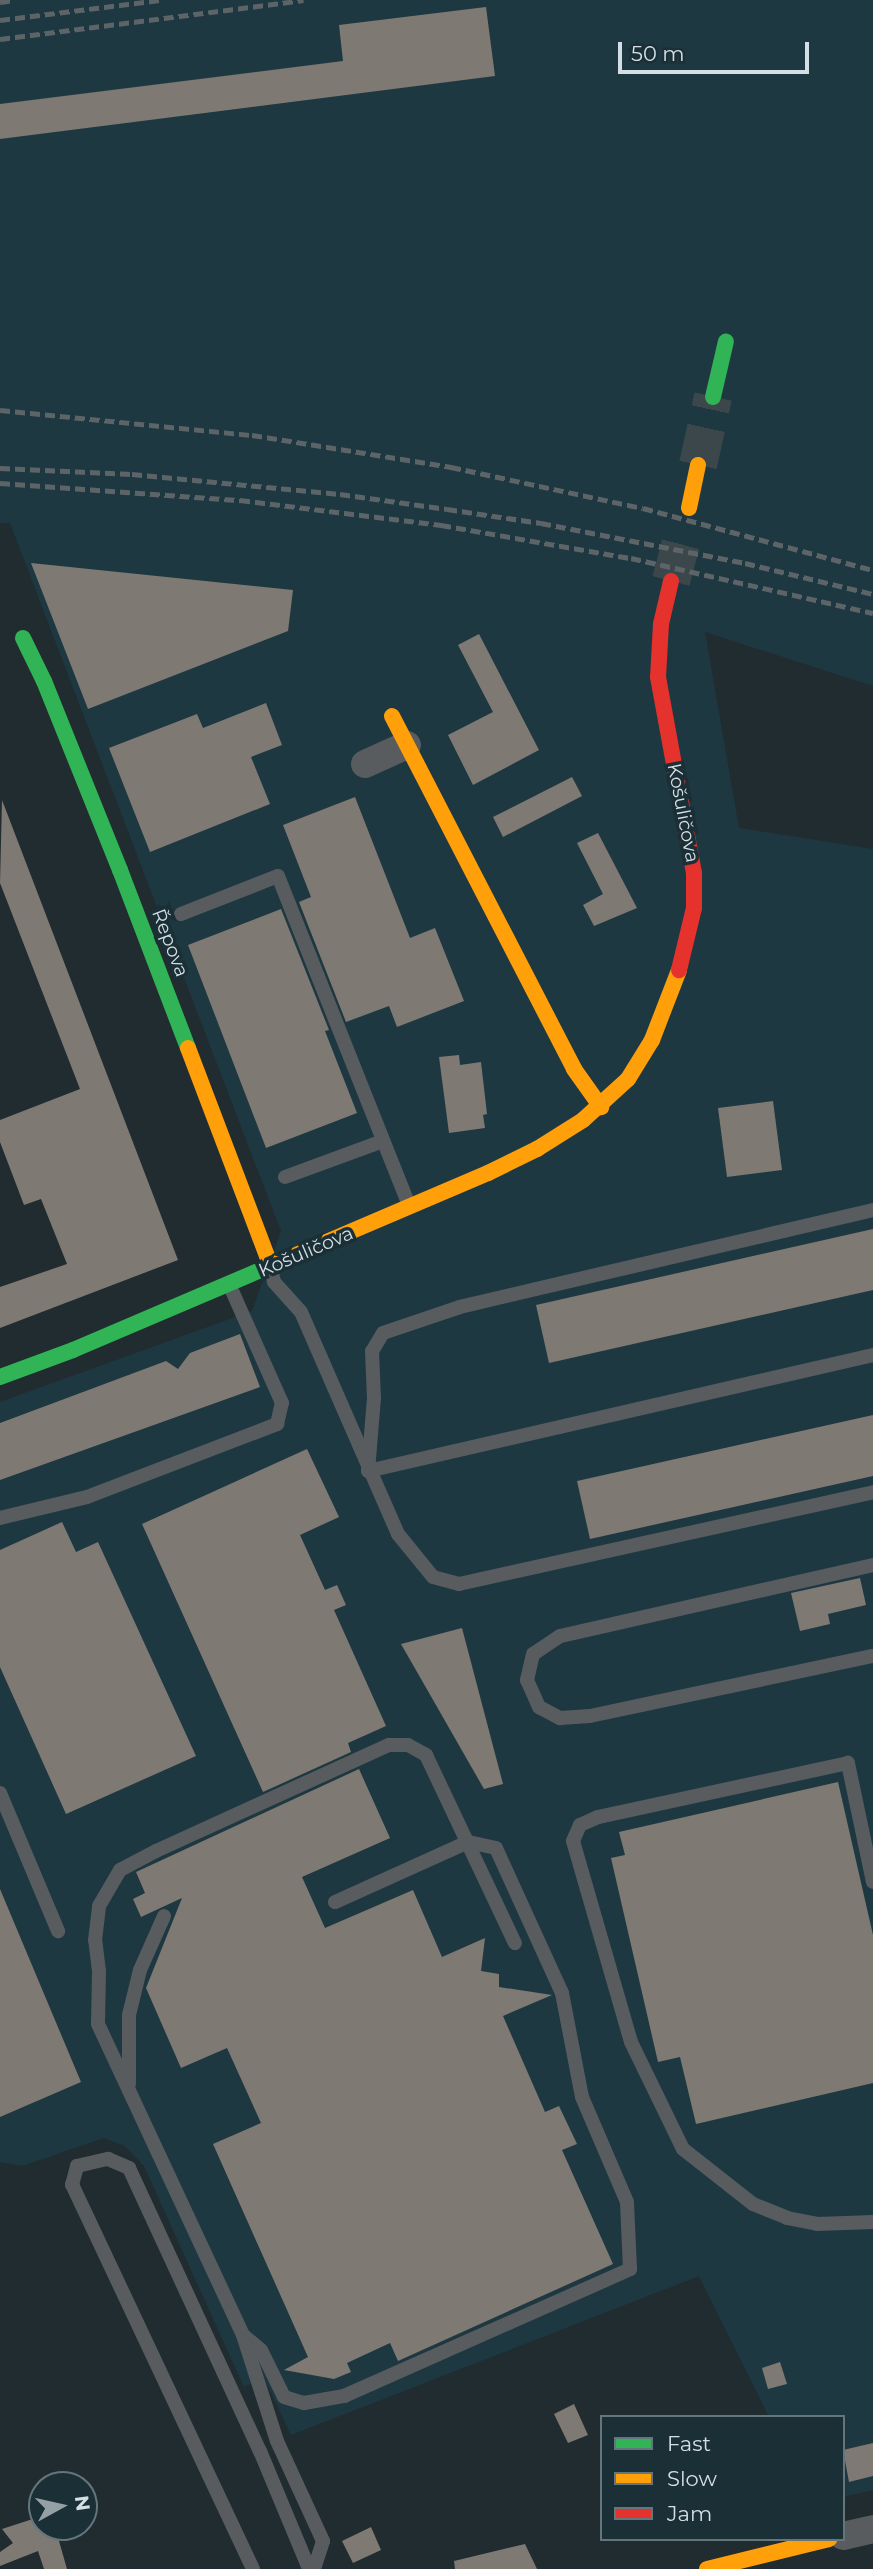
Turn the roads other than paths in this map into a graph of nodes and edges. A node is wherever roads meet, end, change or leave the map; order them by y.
1 (726, 341) dead end
2 (713, 397) tunnel mouth
3 (698, 465) tunnel mouth
4 (689, 508) dead end
5 (671, 581) tunnel mouth
6 (23, 638) dead end
7 (392, 716) dead end
8 (407, 745) junction
9 (365, 764) dead end
10 (181, 914) dead end
11 (601, 1107) junction
12 (383, 1141) junction
13 (285, 1177) dead end
14 (409, 1208) junction
15 (873, 1210) edge
16 (271, 1266) junction
17 (229, 1284) junction
18 (873, 1355) edge
19 (0, 1377) edge
20 (368, 1471) junction
21 (873, 1492) edge
22 (0, 1518) edge
23 (873, 1565) edge
24 (873, 1656) edge
25 (0, 1793) edge
26 (468, 1842) junction
27 (873, 1882) edge
28 (335, 1902) dead end
29 (164, 1916) dead end
30 (58, 1931) dead end
31 (515, 1942) dead end
32 (129, 2089) junction
33 (873, 2222) edge
34 (243, 2336) junction
35 (873, 2529) edge
36 (845, 2536) edge
37 (821, 2541) edge
38 (253, 2569) edge
39 (311, 2569) edge
40 (706, 2569) edge

1 - 2 street
3 - 4 street
5 - 11 street, Košuličova
6 - 16 street, Řepova
7 - 8 street
8 - 9 street
8 - 11 street
10 - 12 lane
11 - 14 street, Košuličova
12 - 13 lane
12 - 14 lane
14 - 16 street, Košuličova
15 - 20 lane
16 - 17 street, Košuličova
16 - 20 lane
17 - 19 street, Košuličova
17 - 22 lane
18 - 20 lane
20 - 21 lane
23 - 24 lane
25 - 30 lane
26 - 28 lane
26 - 31 lane
26 - 32 lane
26 - 34 lane
27 - 33 lane
29 - 32 lane
32 - 34 lane
34 - 39 lane
35 - 36 street
37 - 40 street
38 - 39 lane

